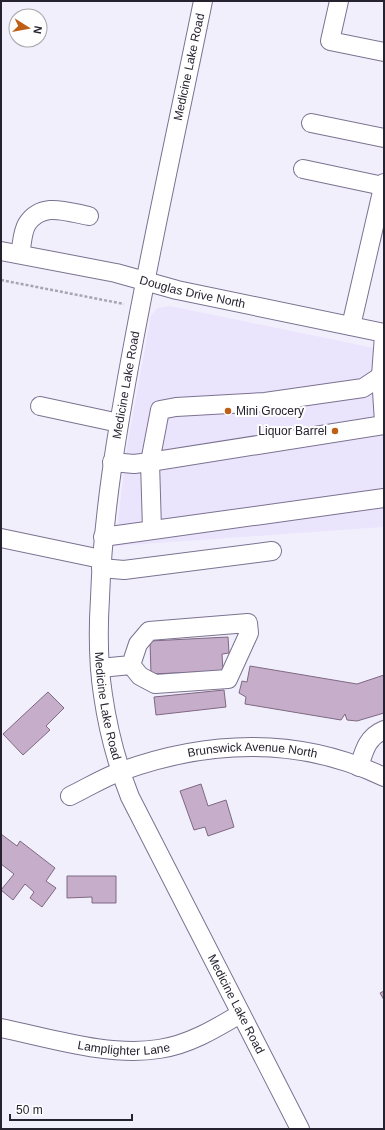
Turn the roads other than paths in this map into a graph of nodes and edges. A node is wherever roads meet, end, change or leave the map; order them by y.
1 (203, 1) edge
2 (339, 1) edge
3 (384, 52) edge
4 (311, 123) dead end
5 (384, 138) edge
6 (303, 169) dead end
7 (384, 184) edge
8 (89, 216) dead end
9 (1, 251) edge
10 (20, 254) junction
11 (145, 280) junction
12 (351, 326) junction
13 (384, 334) edge
14 (381, 376) junction
15 (40, 406) dead end
16 (384, 422) edge
17 (119, 423) junction
18 (384, 425) edge
19 (112, 462) junction
20 (150, 462) junction
21 (384, 498) edge
22 (152, 529) junction
23 (103, 537) junction
24 (1, 538) edge
25 (272, 551) dead end
26 (101, 564) junction
27 (131, 665) junction
28 (100, 668) junction
29 (384, 730) edge
30 (359, 767) junction
31 (120, 772) junction
32 (384, 777) edge
33 (70, 796) dead end
34 (240, 1014) junction
35 (1, 1028) edge
36 (300, 1129) edge

1 - 11 street, Medicine Lake Road
2 - 3 street
4 - 5 street
6 - 7 street
7 - 12 street
8 - 10 street
9 - 10 street, Douglas Drive North
10 - 11 street, Douglas Drive North
11 - 12 street, Douglas Drive North
11 - 17 street, Medicine Lake Road
12 - 13 street, Douglas Drive North
13 - 14 street
14 - 16 street
14 - 20 street
15 - 17 street
17 - 19 street, Medicine Lake Road
18 - 20 street
19 - 20 street
19 - 23 street, Medicine Lake Road
20 - 22 street
21 - 22 street
22 - 23 street
23 - 26 street, Medicine Lake Road
24 - 26 street
25 - 26 street
26 - 28 street, Medicine Lake Road
27 - 27 street
27 - 28 street
28 - 31 street, Medicine Lake Road
29 - 30 street
30 - 31 street, Brunswick Avenue North
30 - 32 street, Brunswick Avenue North
31 - 33 street, Medicine Lake Road
31 - 34 street, Medicine Lake Road
34 - 35 street, Lamplighter Lane
34 - 36 street, Medicine Lake Road

